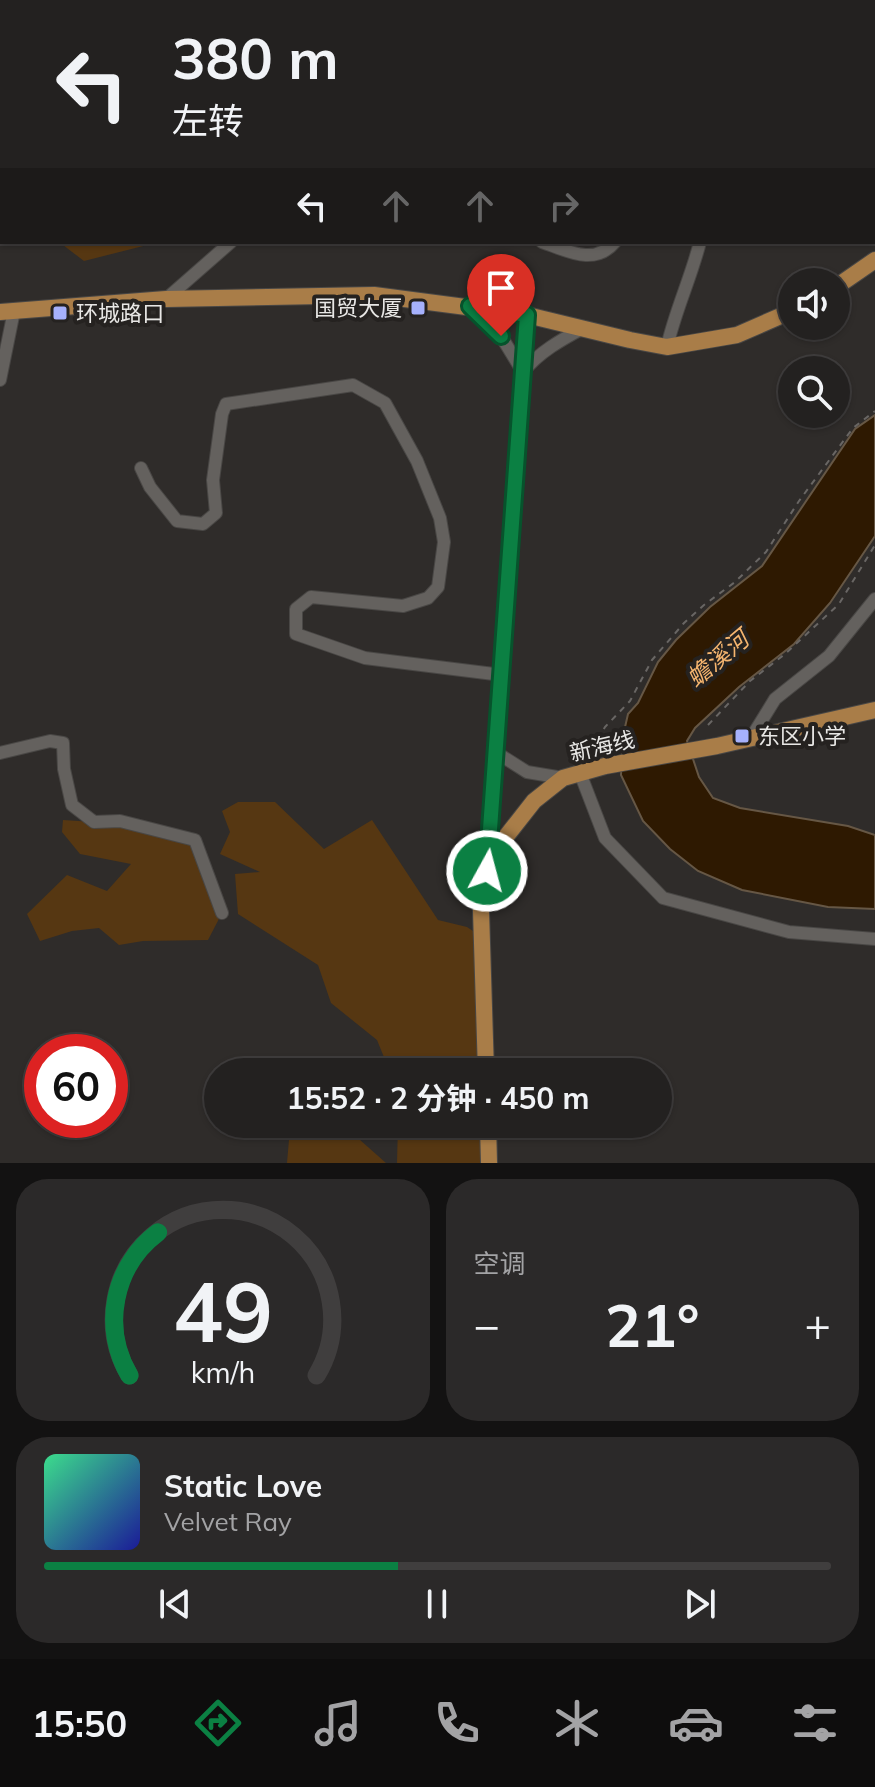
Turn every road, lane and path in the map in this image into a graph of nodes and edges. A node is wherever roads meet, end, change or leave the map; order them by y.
1 (229, 244) edge
2 (547, 244) edge
3 (613, 244) edge
4 (700, 244) edge
5 (875, 260) edge
6 (850, 277) edge
7 (166, 299) junction
8 (470, 306) junction
9 (7, 312) edge
10 (527, 315) junction
11 (778, 317) edge
12 (583, 328) junction
13 (667, 347) junction
14 (523, 372) junction
15 (0, 380) edge
16 (875, 411) edge
17 (141, 468) dead end
18 (875, 545) edge
19 (875, 599) edge
20 (502, 675) junction
21 (875, 710) edge
22 (708, 725) dead end
23 (751, 738) junction
24 (592, 750) dead end
25 (0, 753) edge
26 (497, 753) junction
27 (580, 773) junction
28 (563, 778) junction
29 (490, 857) junction
30 (222, 913) dead end
31 (875, 939) edge
32 (486, 1058) edge
33 (488, 1138) edge
34 (489, 1163) edge

1 - 7 street
2 - 3 street
4 - 13 street
5 - 6 main road
7 - 8 main road
7 - 9 main road
8 - 10 main road
8 - 14 street
9 - 15 street
10 - 12 main road
10 - 14 street
11 - 13 main road
12 - 13 main road
12 - 14 street
14 - 20 street
16 - 24 path
17 - 20 street
18 - 22 path
19 - 23 street
20 - 26 street
21 - 23 main road, 新海线
23 - 27 main road, 新海线
25 - 30 street
26 - 28 street
26 - 29 street
27 - 28 main road, 新海线
27 - 31 street
28 - 29 main road, 新海线
29 - 32 main road, 新海线
33 - 34 main road

